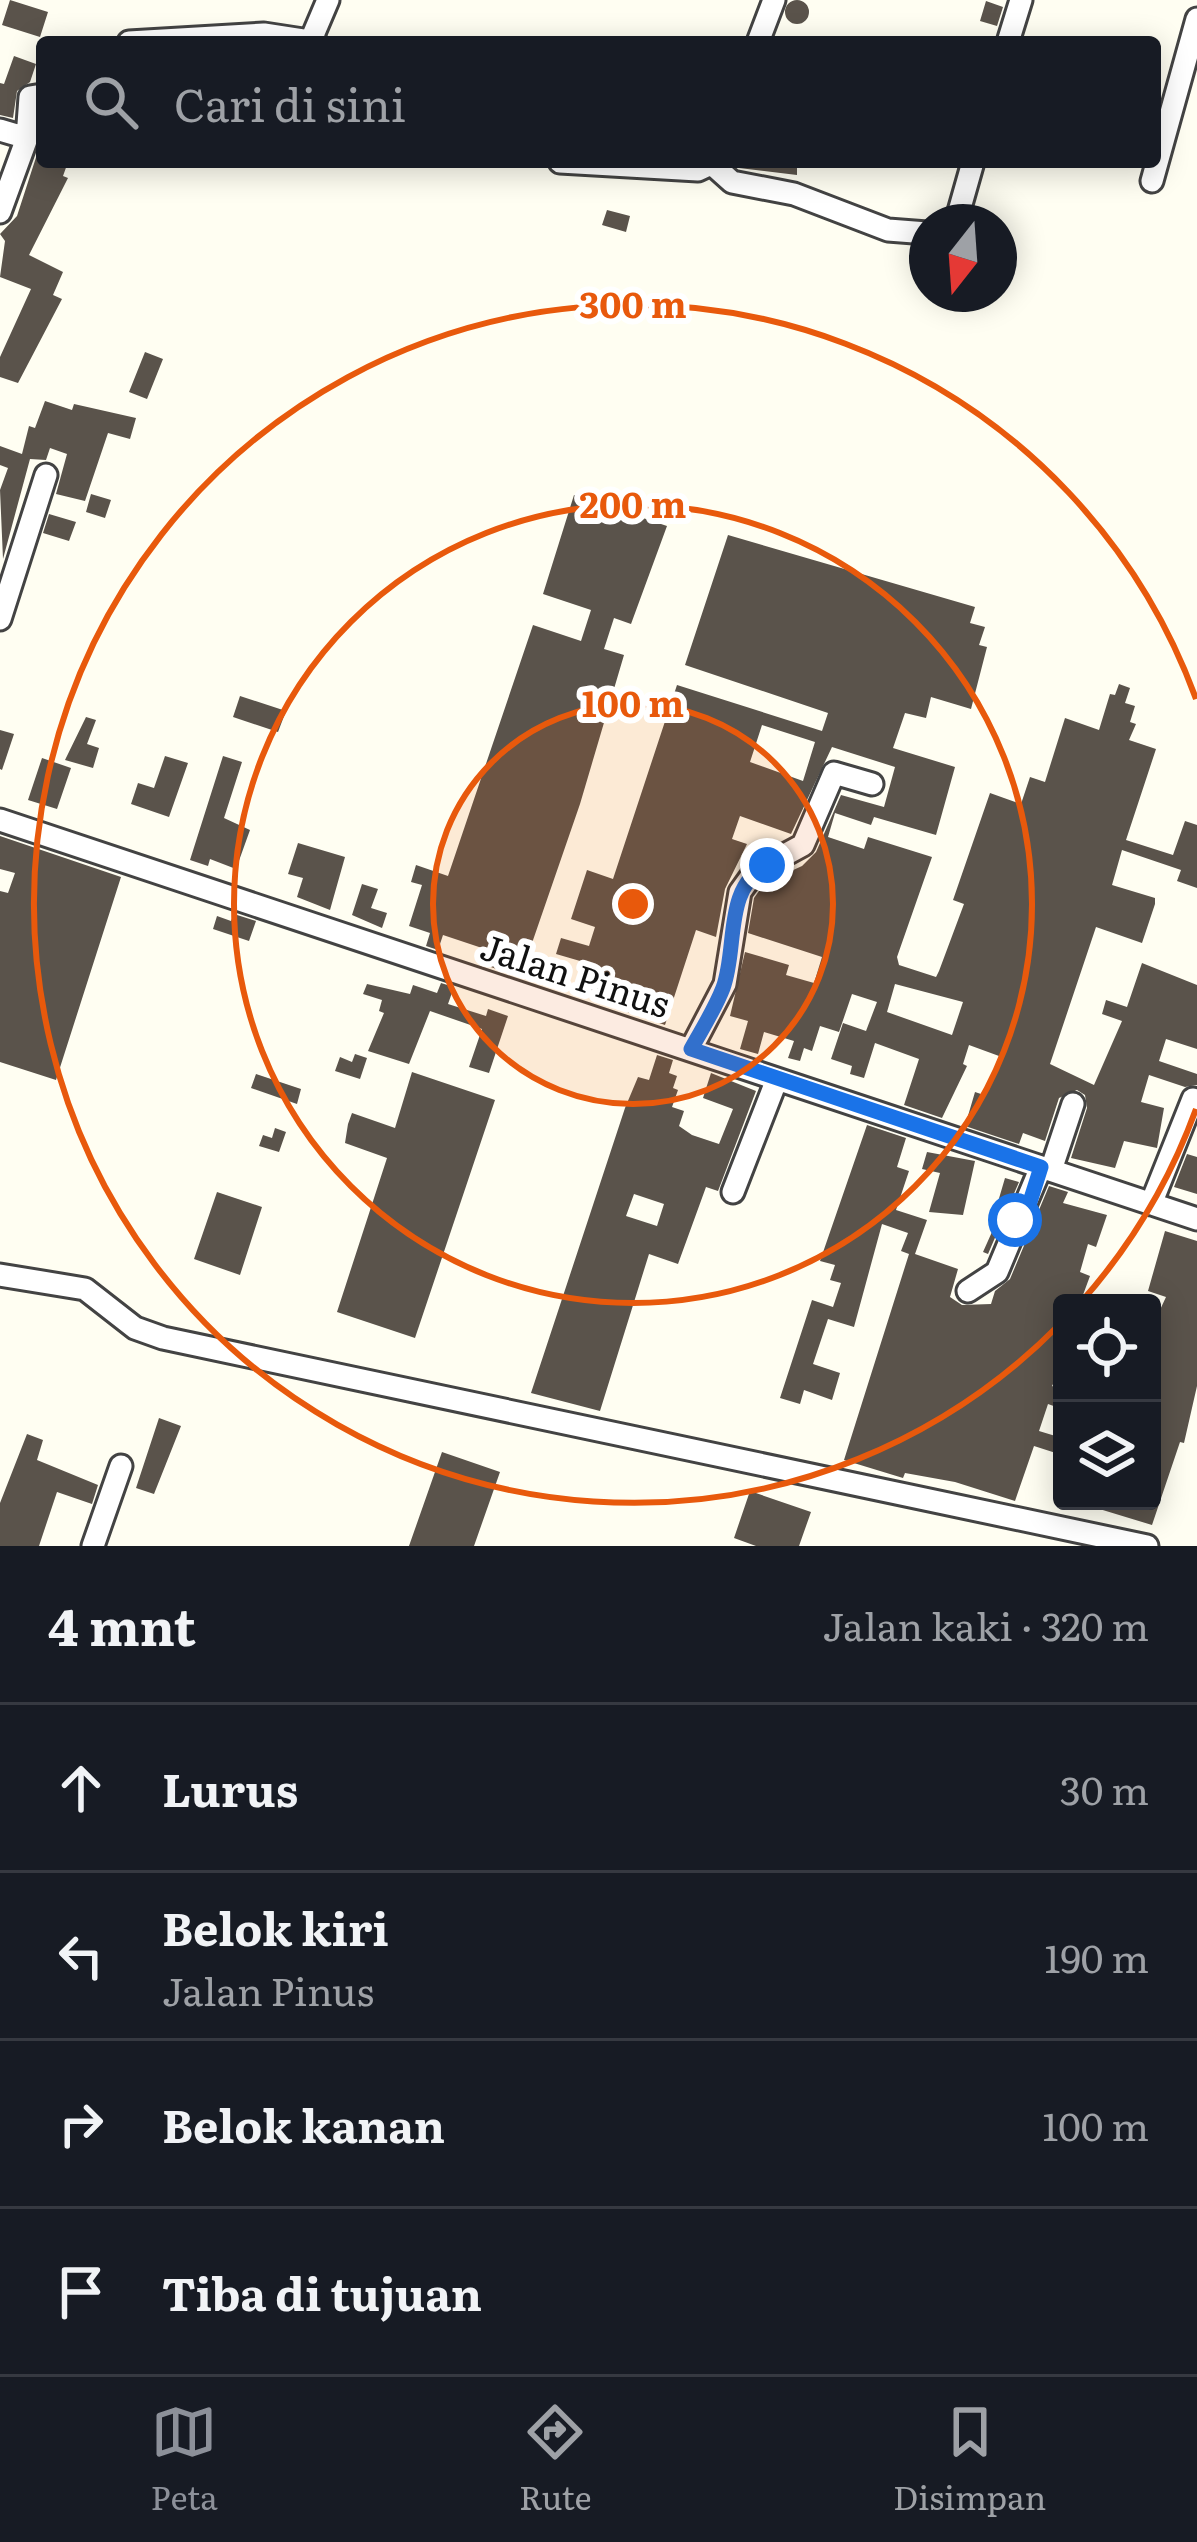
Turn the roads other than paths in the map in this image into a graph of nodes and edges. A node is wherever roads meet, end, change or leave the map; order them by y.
1 (328, 0) edge
2 (774, 0) edge
3 (1021, 0) edge
4 (1197, 19) edge
5 (230, 36) edge
6 (278, 36) edge
7 (315, 36) edge
8 (760, 36) edge
9 (1010, 36) edge
10 (36, 96) edge
11 (0, 130) edge
12 (27, 138) junction
13 (1161, 149) edge
14 (664, 168) edge
15 (703, 168) edge
16 (718, 168) edge
17 (971, 168) edge
18 (1156, 168) edge
19 (1152, 181) dead end
20 (961, 204) edge
21 (0, 212) edge
22 (909, 232) edge
23 (46, 475) dead end
24 (0, 619) edge
25 (872, 784) dead end
26 (0, 820) edge
27 (691, 1049) junction
28 (777, 1079) junction
29 (1192, 1099) dead end
30 (1073, 1104) dead end
31 (1046, 1168) junction
32 (733, 1192) dead end
33 (1151, 1204) junction
34 (1197, 1219) edge
35 (0, 1275) edge
36 (968, 1291) dead end
37 (121, 1466) dead end
38 (93, 1546) edge
39 (1147, 1546) edge

1 - 7 street
2 - 8 street
3 - 9 street
4 - 13 street
5 - 6 street
10 - 12 street
11 - 12 street
12 - 21 street
14 - 15 street
16 - 22 street
17 - 20 street
18 - 19 street
23 - 24 street
25 - 27 street
26 - 27 street, Jalan Pinus
27 - 28 street, Jalan Pinus
28 - 31 street, Jalan Pinus
28 - 32 street
29 - 33 street
30 - 31 street
31 - 33 street, Jalan Pinus
31 - 36 street
33 - 34 street, Jalan Pinus
35 - 39 street
37 - 38 street

